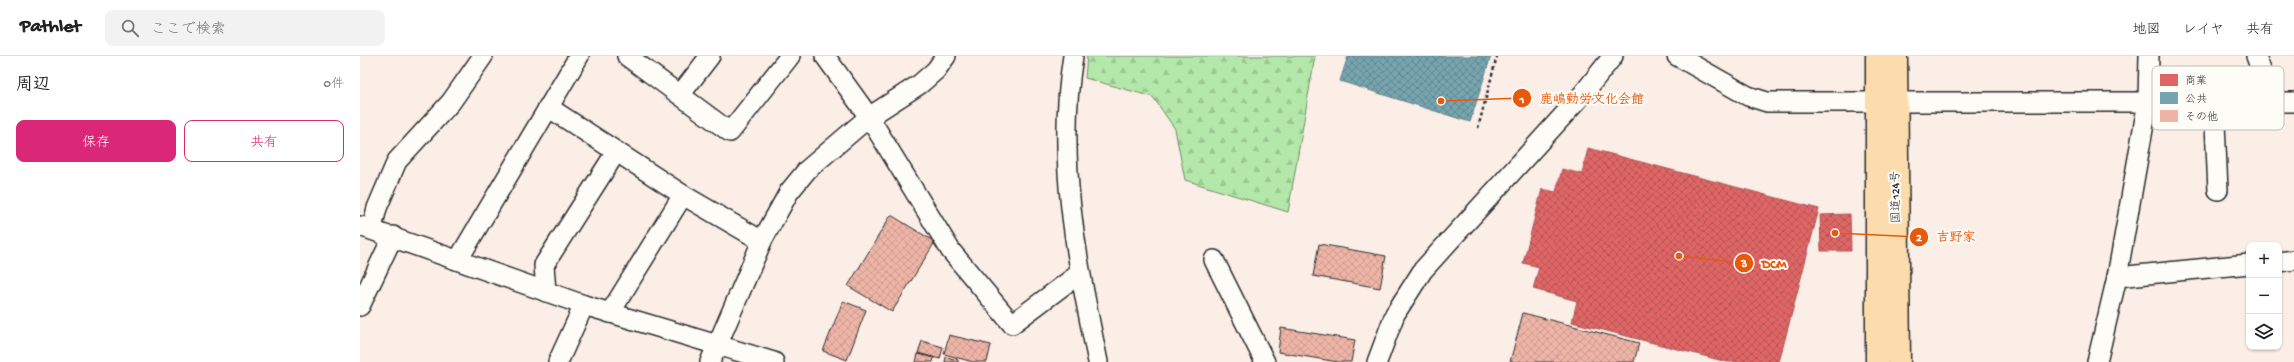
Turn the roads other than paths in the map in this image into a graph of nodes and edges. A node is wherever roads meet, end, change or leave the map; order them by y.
1 (483, 56) edge
2 (579, 56) edge
3 (628, 56) edge
4 (710, 56) edge
5 (790, 56) edge
6 (825, 56) edge
7 (946, 56) edge
8 (1072, 56) edge
9 (1613, 56) edge
10 (1677, 56) edge
11 (1877, 56) edge
12 (1896, 56) edge
13 (2149, 56) edge
14 (2256, 56) edge
15 (2259, 66) edge
16 (680, 95) junction
17 (2148, 101) junction
18 (2152, 101) edge
19 (1887, 102) junction
20 (548, 107) junction
21 (869, 117) junction
22 (2215, 130) edge
23 (616, 152) junction
24 (2218, 190) dead end
25 (683, 195) junction
26 (366, 227) edge
27 (393, 236) junction
28 (762, 241) junction
29 (458, 260) junction
30 (1214, 260) dead end
31 (2246, 264) edge
32 (1080, 274) junction
33 (2117, 277) junction
34 (546, 292) junction
35 (584, 305) junction
36 (360, 306) edge
37 (610, 312) junction
38 (713, 354) edge
39 (558, 362) edge
40 (774, 362) edge
41 (1098, 362) edge
42 (1265, 362) edge
43 (1377, 362) edge
44 (1877, 362) edge
45 (1899, 362) edge
46 (2098, 362) edge

1 - 26 street
2 - 20 street
3 - 16 street
4 - 16 street
5 - 16 street
6 - 21 street
7 - 21 street
8 - 32 street
9 - 43 street
10 - 19 street
11 - 19 highway, 国道124号
12 - 19 highway, 国道124号
13 - 17 street
14 - 15 street
17 - 18 street
17 - 19 street
17 - 33 street
19 - 44 highway, 国道124号
19 - 45 highway, 国道124号
20 - 23 street
20 - 29 street
21 - 28 street
21 - 32 street
22 - 24 street
23 - 25 street
23 - 34 street
25 - 28 street
25 - 37 street
26 - 27 street
27 - 29 street
27 - 36 street
28 - 38 street
29 - 34 street
30 - 42 street
31 - 33 street
32 - 41 street
33 - 46 street
34 - 35 street
35 - 37 street
35 - 39 street
37 - 38 street
38 - 40 street

